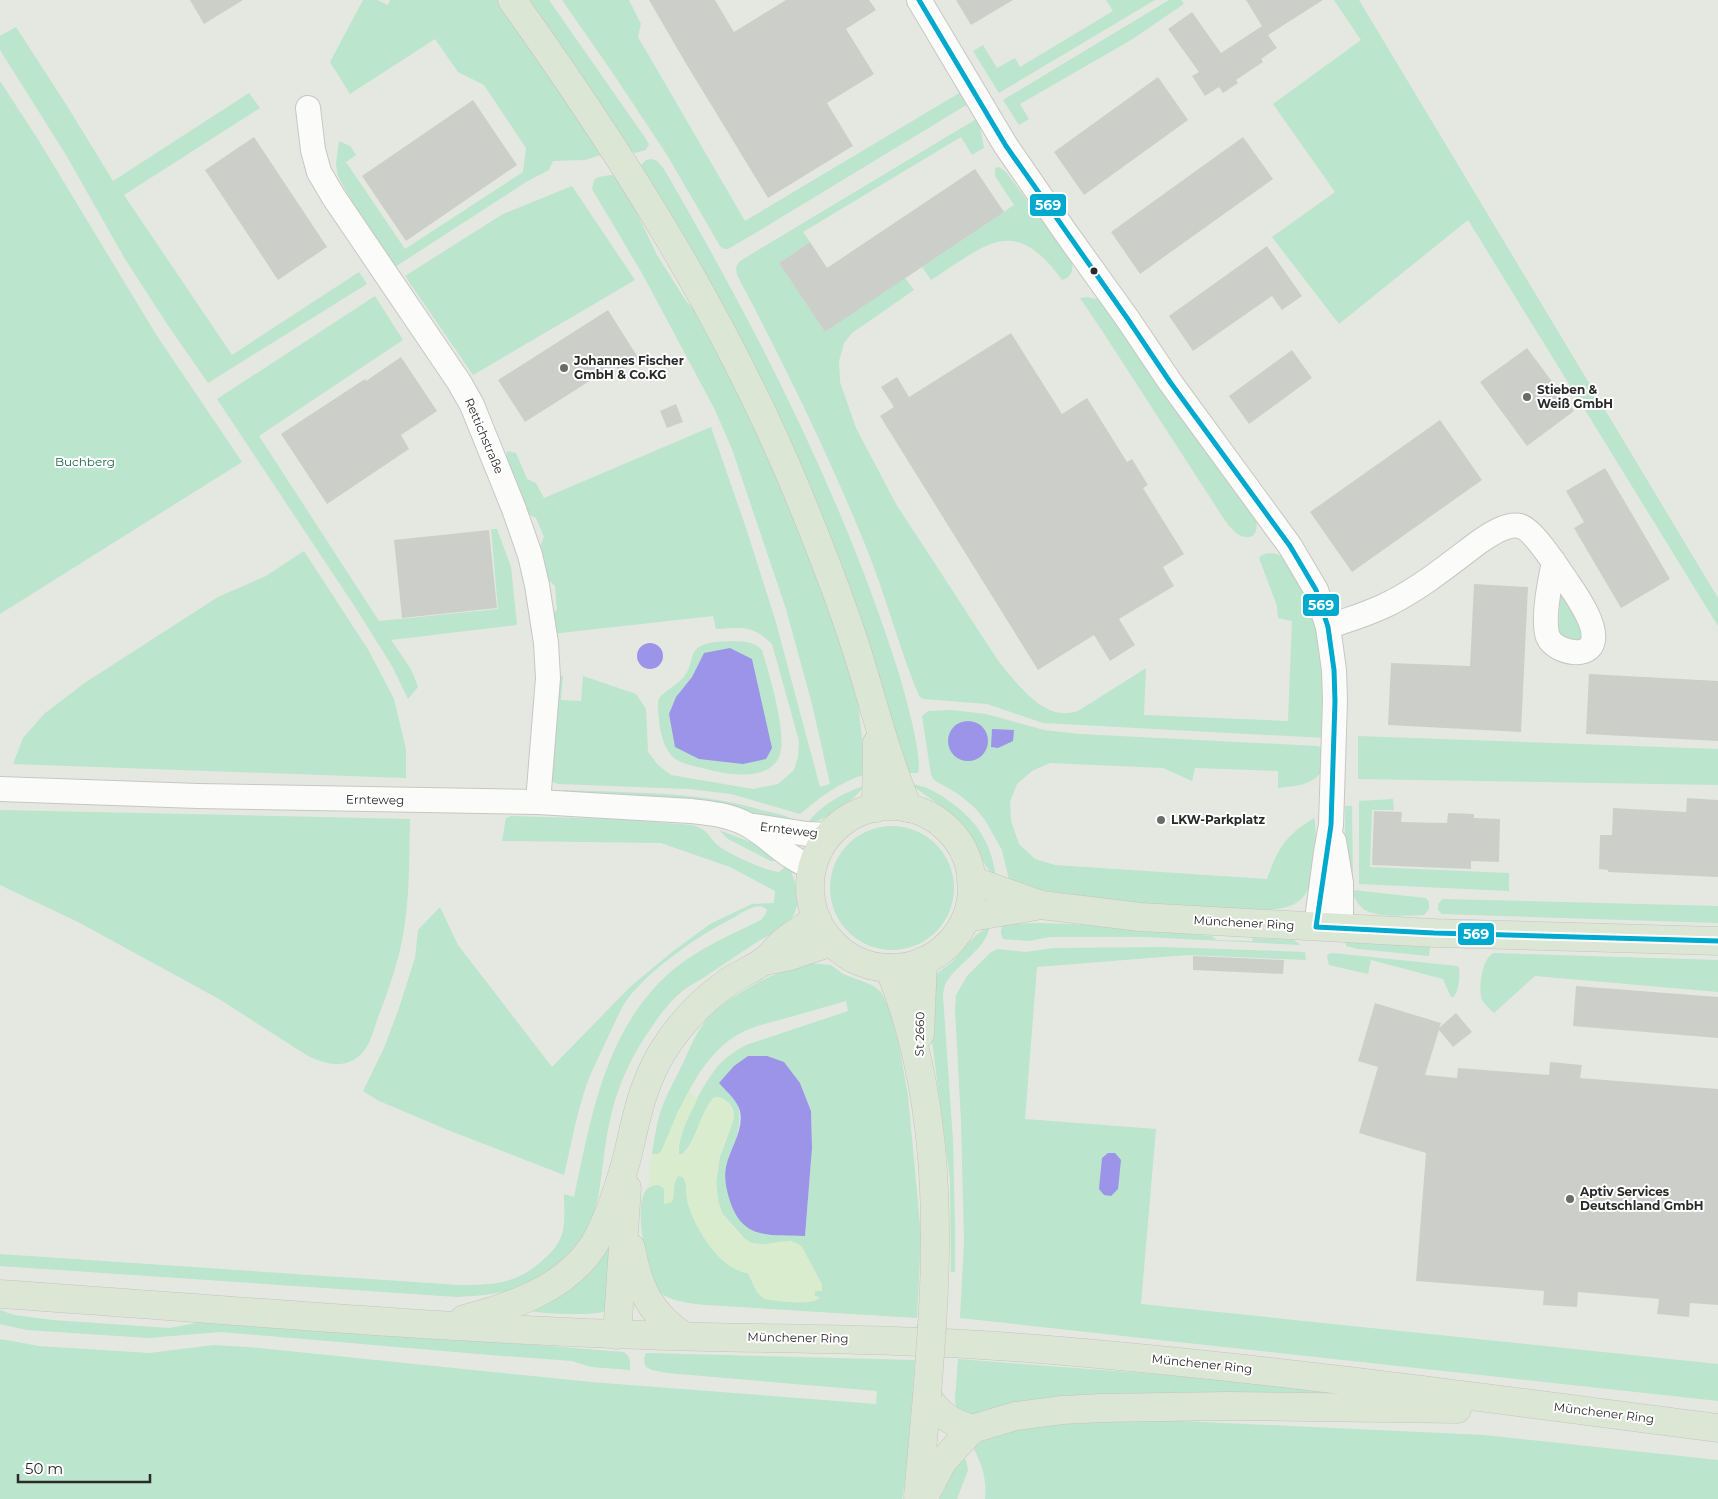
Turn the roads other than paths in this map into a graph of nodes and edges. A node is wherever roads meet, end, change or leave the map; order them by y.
1 (512, 0) edge
2 (919, 0) edge
3 (308, 108) dead end
4 (1554, 562) dead end
5 (1328, 626) junction
6 (876, 719) junction
7 (0, 789) edge
8 (538, 802) junction
9 (876, 808) junction
10 (908, 808) junction
11 (748, 825) junction
12 (830, 835) junction
13 (813, 867) junction
14 (971, 880) junction
15 (1041, 906) junction
16 (966, 918) junction
17 (1328, 927) junction
18 (824, 931) junction
19 (1718, 940) edge
20 (923, 961) junction
21 (889, 968) junction
22 (919, 1065) junction
23 (632, 1132) junction
24 (626, 1207) junction
25 (0, 1294) edge
26 (438, 1325) junction
27 (617, 1334) junction
28 (684, 1336) junction
29 (927, 1396) junction
30 (1587, 1411) junction
31 (1718, 1428) edge
32 (972, 1429) junction
33 (917, 1499) edge
34 (923, 1499) edge

1 - 6 main road
2 - 5 street
3 - 8 street, Rettichstraße
4 - 5 street
5 - 17 street
6 - 9 main road
6 - 10 main road
7 - 8 street, Ernteweg
8 - 11 street, Ernteweg
9 - 10 main road
9 - 12 main road
10 - 14 main road
11 - 12 street, Ernteweg
11 - 13 street, Ernteweg
12 - 13 main road
13 - 18 main road
14 - 15 main road, Münchener Ring
14 - 16 main road
15 - 16 main road, Münchener Ring
15 - 17 main road, Münchener Ring
16 - 20 main road
17 - 19 main road, Münchener Ring
18 - 21 main road
18 - 23 main road
20 - 21 main road
20 - 22 main road, St 2660
21 - 22 main road, St 2660
22 - 29 main road, St 2660, bridge
23 - 24 main road
23 - 26 main road
24 - 27 main road
24 - 28 main road
25 - 26 main road, Münchener Ring
26 - 27 main road, Münchener Ring
27 - 28 main road, Münchener Ring
28 - 30 main road, Münchener Ring
29 - 32 main road
29 - 33 main road, St 2660
30 - 31 main road, Münchener Ring
30 - 32 main road
32 - 34 main road

